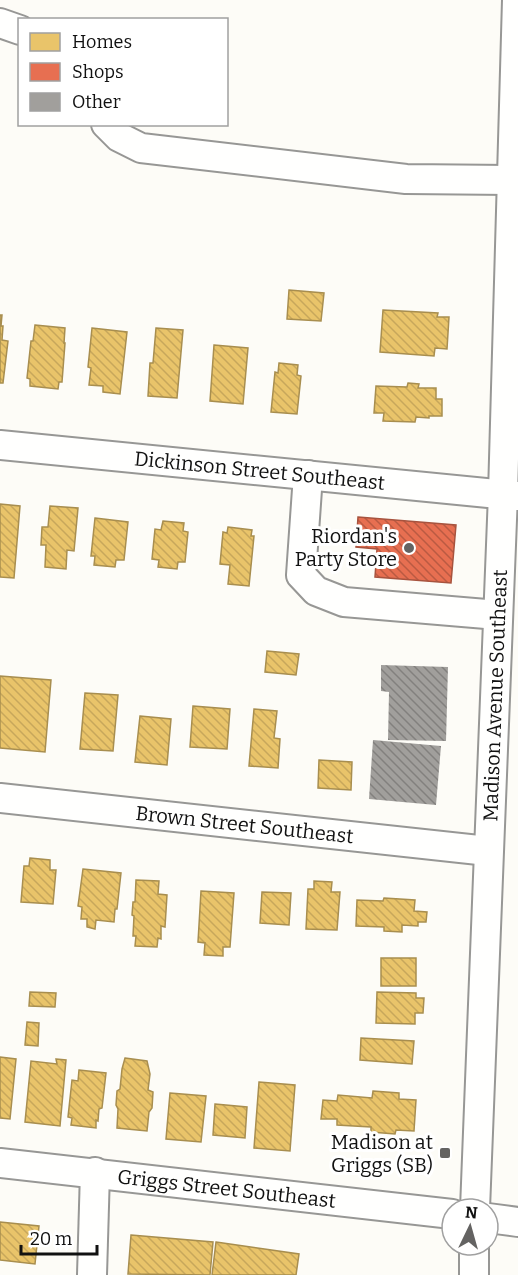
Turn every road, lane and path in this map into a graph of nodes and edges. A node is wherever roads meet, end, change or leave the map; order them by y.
1 (517, 0) edge
2 (0, 23) edge
3 (18, 29) edge
4 (108, 126) edge
5 (512, 180) junction
6 (0, 446) edge
7 (308, 475) junction
8 (511, 495) edge
9 (498, 615) junction
10 (0, 798) edge
11 (488, 851) junction
12 (0, 1162) edge
13 (95, 1172) junction
14 (475, 1197) edge
15 (440, 1213) edge
16 (500, 1220) edge
17 (518, 1222) edge
18 (474, 1257) edge
19 (92, 1275) edge
20 (474, 1275) edge

1 - 5 street, Madison Avenue Southeast
2 - 3 street
4 - 5 street
5 - 8 street, Madison Avenue Southeast
6 - 7 street, Dickinson Street Southeast
7 - 8 street, Dickinson Street Southeast
7 - 9 street
8 - 9 street, Madison Avenue Southeast
9 - 11 street, Madison Avenue Southeast
10 - 11 street, Brown Street Southeast
11 - 14 street, Madison Avenue Southeast
12 - 13 street, Griggs Street Southeast
13 - 15 street, Griggs Street Southeast
13 - 19 street
16 - 17 street
18 - 20 street

